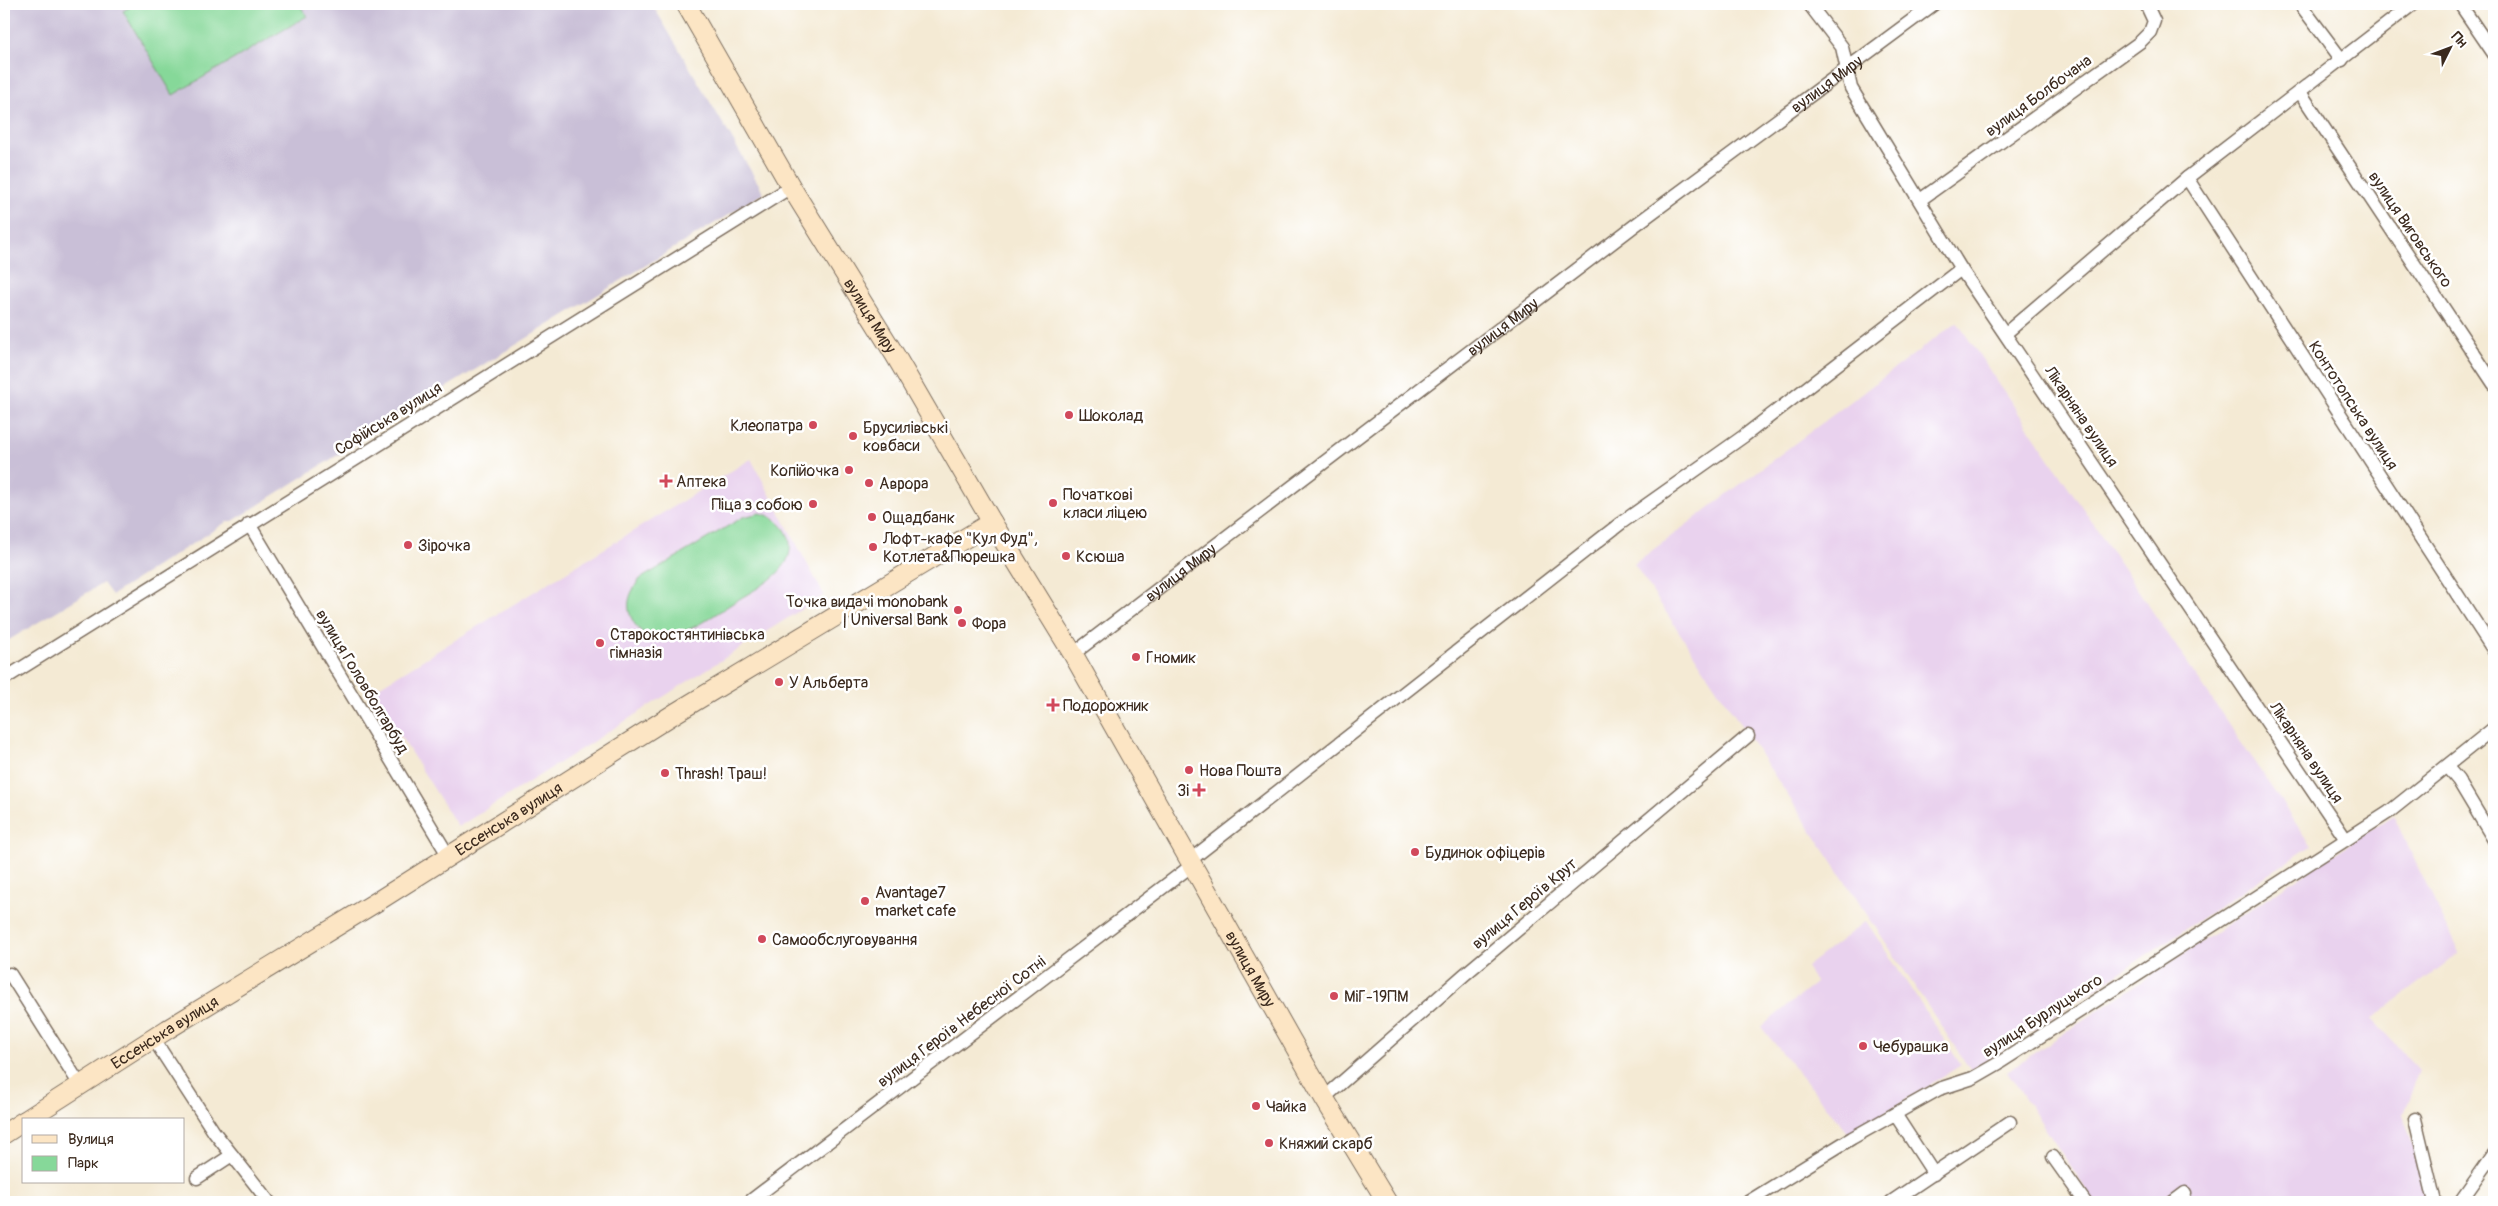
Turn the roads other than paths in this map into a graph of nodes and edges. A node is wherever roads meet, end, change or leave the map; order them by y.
1 (686, 4) edge
2 (1809, 4) edge
3 (1934, 4) edge
4 (2146, 4) edge
5 (2300, 4) edge
6 (2413, 4) edge
7 (2460, 4) edge
8 (2494, 54) edge
9 (2342, 60) junction
10 (1846, 68) junction
11 (2300, 92) junction
12 (2187, 178) junction
13 (791, 186) junction
14 (1920, 200) junction
15 (1962, 269) junction
16 (2006, 333) junction
17 (2494, 384) edge
18 (992, 522) junction
19 (249, 524) junction
20 (2494, 651) edge
21 (1073, 654) junction
22 (4, 679) edge
23 (2494, 728) edge
24 (1748, 736) dead end
25 (2447, 767) junction
26 (2345, 838) junction
27 (2494, 840) edge
28 (448, 855) junction
29 (1190, 864) junction
30 (10, 974) dead end
31 (153, 1038) junction
32 (80, 1086) junction
33 (1324, 1098) junction
34 (1895, 1114) junction
35 (30, 1118) edge
36 (2415, 1119) dead end
37 (2010, 1122) dead end
38 (22, 1123) edge
39 (4, 1134) edge
40 (2494, 1154) edge
41 (232, 1155) junction
42 (2053, 1157) dead end
43 (1934, 1174) junction
44 (196, 1178) dead end
45 (2185, 1192) dead end
46 (269, 1202) edge
47 (749, 1202) edge
48 (1387, 1202) edge
49 (1748, 1202) edge
50 (1891, 1202) edge
51 (2085, 1202) edge
52 (2173, 1202) edge
53 (2435, 1202) edge
54 (2460, 1202) edge

1 - 13 main road, вулиця Миру
2 - 10 street, Лікарняна вулиця
3 - 10 street, вулиця Миру
4 - 14 street, вулиця Болбочана
5 - 9 street
6 - 9 street
7 - 8 street
9 - 11 street
10 - 14 street, Лікарняна вулиця
10 - 21 street, вулиця Миру
11 - 12 street
11 - 17 street, вулиця Виговського
12 - 16 street
12 - 20 street, Контотопська вулиця
13 - 18 main road, вулиця Миру
13 - 19 street, Софійська вулиця
14 - 15 street, Лікарняна вулиця
15 - 16 street, Лікарняна вулиця
15 - 29 street, вулиця Героїв Небесної Сотні
16 - 26 street, Лікарняна вулиця
18 - 21 main road, вулиця Миру
18 - 28 main road, Ессенська вулиця
19 - 22 street, Софійська вулиця
19 - 28 street, вулиця Головболгарбуд
21 - 29 main road, вулиця Миру
23 - 25 street, вулиця Бурлуцького
24 - 33 street, вулиця Героїв Крут
25 - 26 street, вулиця Бурлуцького
25 - 27 street
26 - 34 street, вулиця Бурлуцького
28 - 31 main road, Ессенська вулиця
29 - 33 main road, вулиця Миру
29 - 47 street, вулиця Героїв Небесної Сотні
30 - 32 street
31 - 32 main road, Ессенська вулиця
31 - 41 street
32 - 35 main road, Ессенська вулиця
33 - 48 main road, вулиця Миру
34 - 43 street
34 - 49 street, вулиця Бурлуцького
36 - 53 street
37 - 43 street
38 - 39 main road, Ессенська вулиця
40 - 54 street
41 - 44 street
41 - 46 street
42 - 51 street
43 - 50 street
45 - 52 street

